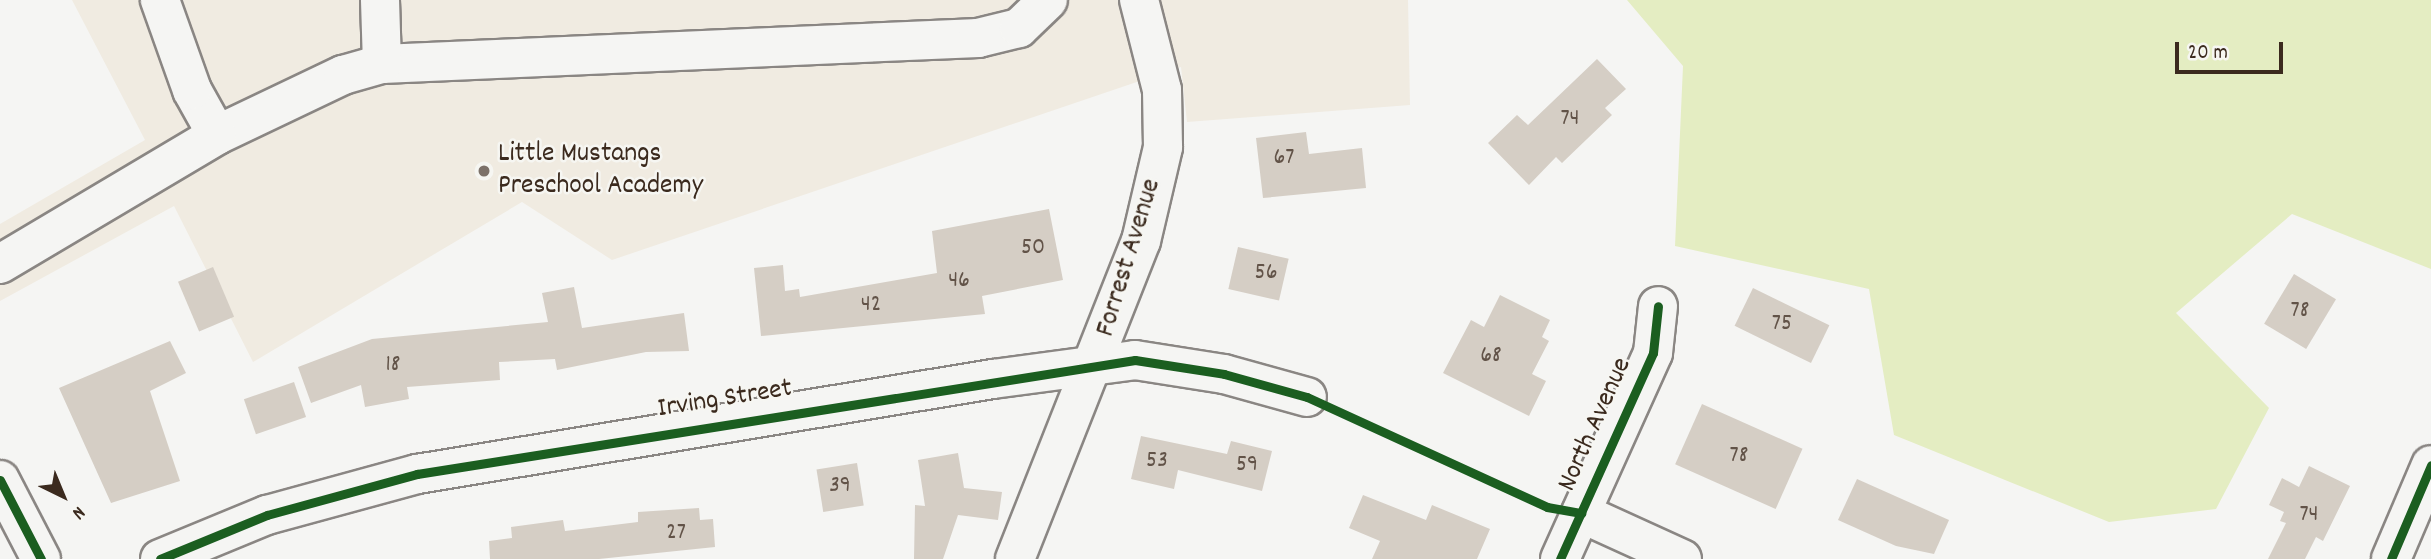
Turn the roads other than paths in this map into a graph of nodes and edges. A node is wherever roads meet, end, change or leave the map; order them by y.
1 (161, 0) edge
2 (380, 0) edge
3 (1048, 0) edge
4 (1139, 0) edge
5 (382, 64) junction
6 (217, 135) junction
7 (0, 264) edge
8 (1658, 306) dead end
9 (1095, 365) junction
10 (1307, 397) dead end
11 (2431, 465) edge
12 (2, 486) edge
13 (1581, 513) junction
14 (41, 559) edge
15 (160, 559) edge
16 (1014, 559) edge
17 (1560, 559) edge
18 (1682, 559) edge
19 (2391, 559) edge

1 - 6 street
2 - 5 street
3 - 5 street
4 - 9 street, Forrest Avenue
5 - 6 street
6 - 7 street
8 - 13 street, North Avenue
9 - 10 street, Irving Street
9 - 15 street, Irving Street
9 - 16 street, Forrest Avenue
11 - 19 street
12 - 14 street
13 - 17 street, North Avenue
13 - 18 street

